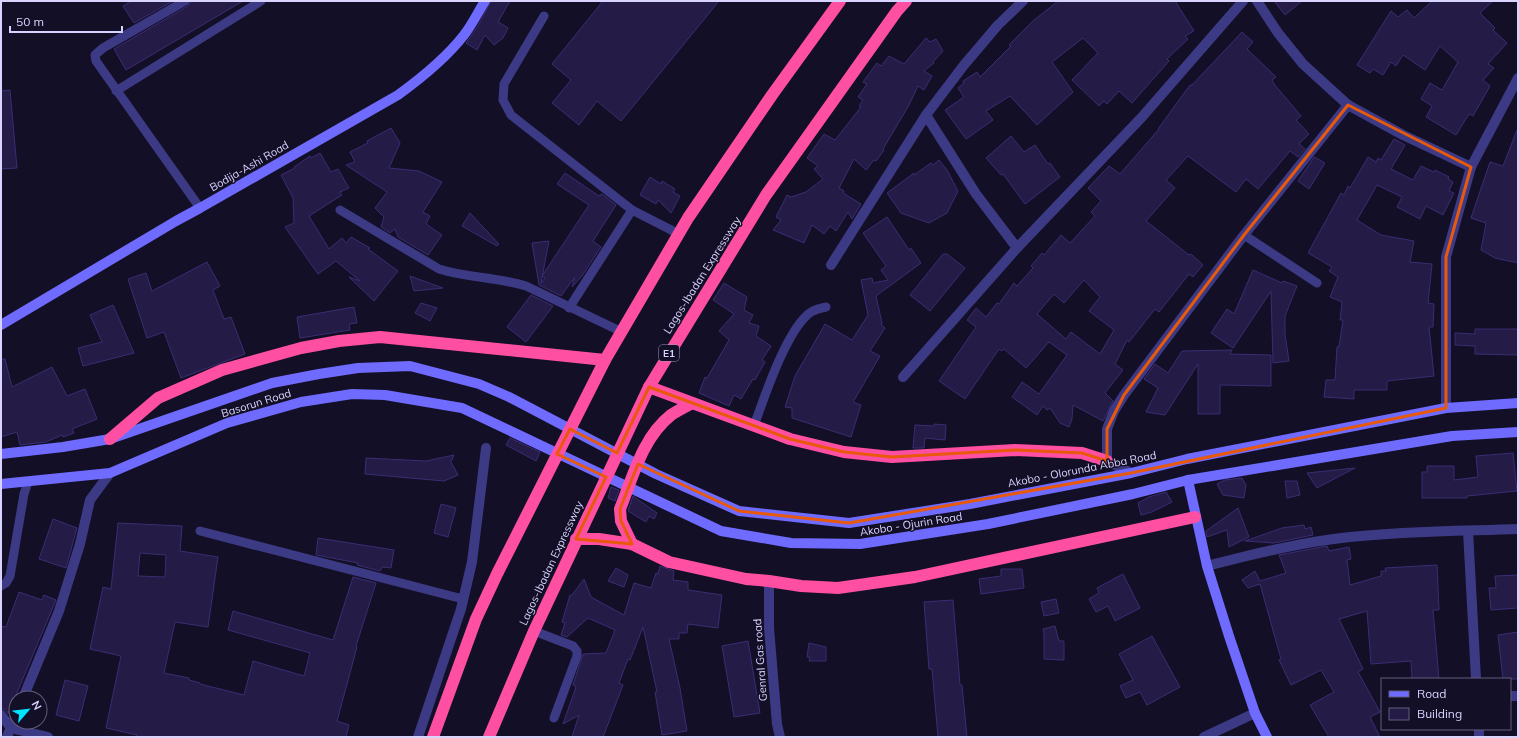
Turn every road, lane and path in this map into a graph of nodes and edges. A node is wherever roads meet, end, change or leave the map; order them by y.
1 (185, 1) edge
2 (261, 1) edge
3 (485, 1) edge
4 (840, 1) edge
5 (906, 1) edge
6 (1023, 1) edge
7 (1243, 1) edge
8 (1257, 1) edge
9 (250, 4) edge
10 (544, 16) dead end
11 (1518, 78) edge
12 (116, 91) junction
13 (1348, 105) junction
14 (926, 115) junction
15 (1471, 167) junction
16 (200, 208) junction
17 (340, 210) dead end
18 (632, 210) junction
19 (679, 234) junction
20 (1244, 236) junction
21 (1017, 248) junction
22 (831, 266) dead end
23 (1317, 283) dead end
24 (826, 307) dead end
25 (569, 308) junction
26 (1, 325) edge
27 (622, 332) junction
28 (605, 360) junction
29 (903, 377) dead end
30 (648, 387) junction
31 (692, 403) junction
32 (1518, 403) edge
33 (1446, 408) junction
34 (754, 426) junction
35 (1518, 432) edge
36 (110, 439) junction
37 (486, 448) dead end
38 (1, 454) edge
39 (1107, 461) junction
40 (110, 473) junction
41 (1131, 473) junction
42 (656, 474) joint
43 (1188, 480) junction
44 (28, 482) junction
45 (1, 484) edge
46 (641, 494) joint
47 (1195, 517) junction
48 (1518, 529) edge
49 (200, 531) dead end
50 (1468, 531) junction
51 (576, 539) junction
52 (632, 544) junction
53 (1207, 566) junction
54 (769, 581) junction
55 (1, 586) edge
56 (463, 599) junction
57 (534, 631) junction
58 (1476, 678) edge
59 (26, 690) edge
60 (1256, 713) junction
61 (1, 715) edge
62 (554, 718) dead end
63 (9, 732) edge
64 (48, 737) edge
65 (418, 737) edge
66 (433, 737) edge
67 (489, 737) edge
68 (780, 737) edge
69 (1204, 737) edge
70 (1267, 737) edge

1 - 12 lane
2 - 9 lane
3 - 16 main road, Bodija-Ashi Road
4 - 19 highway
5 - 30 highway, Lagos-Ibadan Expressway / E1
6 - 14 street
7 - 21 street
8 - 13 street
9 - 12 lane
10 - 18 lane
11 - 15 street
12 - 16 lane
13 - 15 street
13 - 20 street
14 - 21 street
14 - 22 street
15 - 33 street
16 - 26 main road, Bodija-Ashi Road
17 - 25 lane
18 - 19 lane
18 - 25 lane
19 - 27 highway
20 - 23 lane
20 - 39 street
21 - 29 street
24 - 34 lane
25 - 27 lane
27 - 28 highway
28 - 36 highway
28 - 66 highway
30 - 31 highway
30 - 51 highway, Lagos-Ibadan Expressway / E1
31 - 34 highway
31 - 52 highway
32 - 33 main road, Akobo - Olorunda Abba Road
33 - 41 main road, Akobo - Olorunda Abba Road
34 - 39 highway
35 - 43 main road
36 - 38 main road, Basorun Road
36 - 42 main road, Basorun Road
37 - 56 street
39 - 41 street
40 - 44 main road, Basorun Road
40 - 46 main road, Basorun Road
40 - 59 street
41 - 42 main road, Akobo - Olorunda Abba Road
43 - 46 main road, Akobo - Ojurin Road
43 - 47 main road
44 - 45 main road, Basorun Road
44 - 55 lane
47 - 53 main road
47 - 54 highway
48 - 50 street
49 - 56 lane
50 - 53 street
50 - 58 street
51 - 52 highway
51 - 57 highway, Lagos-Ibadan Expressway / E1
52 - 54 highway
53 - 60 main road
54 - 68 street, Genral Gas road
56 - 65 street
57 - 62 lane
57 - 67 highway, Lagos-Ibadan Expressway / E1
60 - 69 street
60 - 70 main road
61 - 63 street
63 - 64 street

